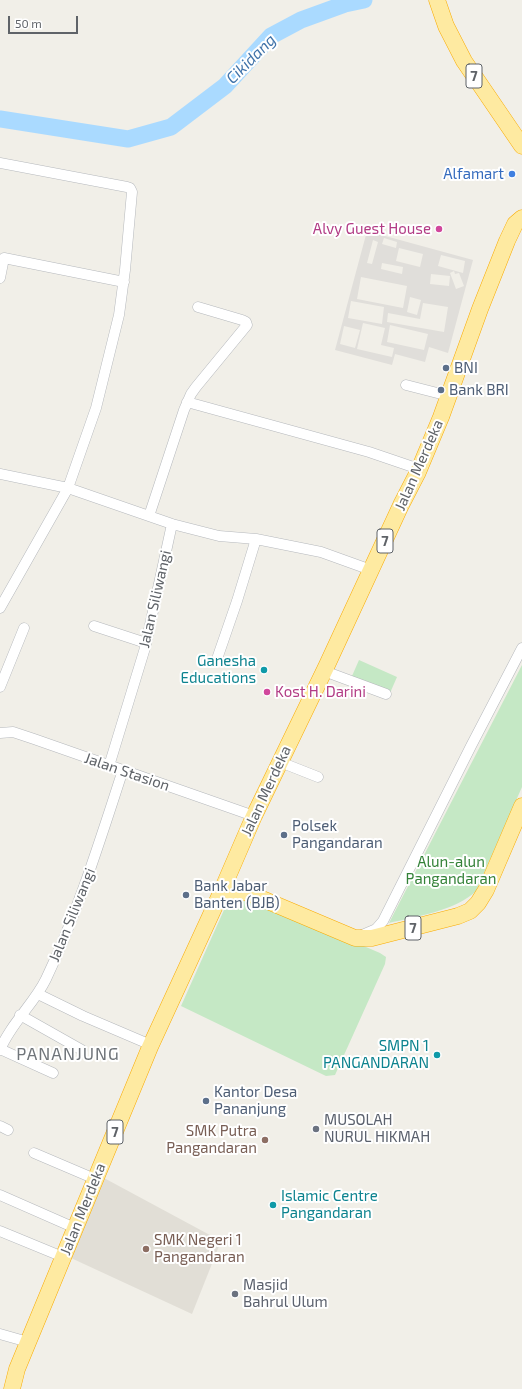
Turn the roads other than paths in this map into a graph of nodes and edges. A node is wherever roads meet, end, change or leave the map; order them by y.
1 (437, 0) edge
2 (522, 146) edge
3 (0, 163) edge
4 (522, 218) edge
5 (2, 257) edge
6 (0, 278) edge
7 (124, 282) junction
8 (198, 307) dead end
9 (406, 385) dead end
10 (449, 396) junction
11 (187, 402) junction
12 (419, 469) junction
13 (0, 474) edge
14 (68, 488) junction
15 (149, 516) junction
16 (172, 524) junction
17 (256, 539) junction
18 (371, 570) junction
19 (1, 603) edge
20 (94, 626) dead end
21 (24, 628) dead end
22 (146, 643) junction
23 (522, 648) edge
24 (218, 656) dead end
25 (324, 671) junction
26 (0, 687) edge
27 (386, 694) dead end
28 (0, 731) edge
29 (280, 762) junction
30 (109, 766) junction
31 (123, 770) junction
32 (318, 777) dead end
33 (522, 806) edge
34 (254, 816) junction
35 (234, 860) junction
36 (246, 892) junction
37 (219, 897) junction
38 (355, 938) junction
39 (38, 994) junction
40 (20, 1015) junction
41 (151, 1045) junction
42 (0, 1050) edge
43 (82, 1050) dead end
44 (53, 1073) dead end
45 (34, 1153) dead end
46 (96, 1178) junction
47 (0, 1195) edge
48 (76, 1228) junction
49 (0, 1231) edge
50 (63, 1257) junction
51 (0, 1334) edge
52 (28, 1342) junction
53 (12, 1389) edge

1 - 2 highway, 7
3 - 7 street
4 - 10 highway, Jalan Merdeka / 7
5 - 6 street
5 - 7 street
7 - 14 street
8 - 11 street
9 - 10 street
10 - 12 highway, Jalan Merdeka / 7
11 - 12 street
11 - 15 street
12 - 18 highway, Jalan Merdeka / 7
13 - 14 street
14 - 15 street
14 - 19 street
15 - 16 street
16 - 17 street
16 - 22 street, Jalan Siliwangi
17 - 18 street
17 - 24 street
18 - 25 highway, Jalan Merdeka / 7
20 - 22 street
21 - 26 street
22 - 30 street, Jalan Siliwangi
23 - 38 street
25 - 27 street
25 - 29 highway, Jalan Merdeka / 7
28 - 30 street, Jalan Stasion
29 - 32 street
29 - 34 highway, Jalan Merdeka / 7
30 - 31 street, Jalan Stasion
31 - 34 street, Jalan Stasion
31 - 39 street, Jalan Siliwangi
33 - 38 highway, 7
34 - 35 highway, Jalan Merdeka / 7
35 - 36 highway
35 - 37 highway, Jalan Merdeka / 7
36 - 37 highway, 7
36 - 38 highway, 7
37 - 41 highway, Jalan Merdeka / 7
39 - 40 street, Jalan Siliwangi
39 - 41 street
40 - 42 street, Jalan Siliwangi
40 - 43 street
41 - 46 highway, Jalan Merdeka / 7
42 - 44 street
45 - 46 street
46 - 48 highway, Jalan Merdeka / 7
47 - 48 street
48 - 50 highway, Jalan Merdeka / 7
49 - 50 street
50 - 52 highway, Jalan Merdeka / 7
51 - 52 street
52 - 53 highway, Jalan Merdeka / 7

